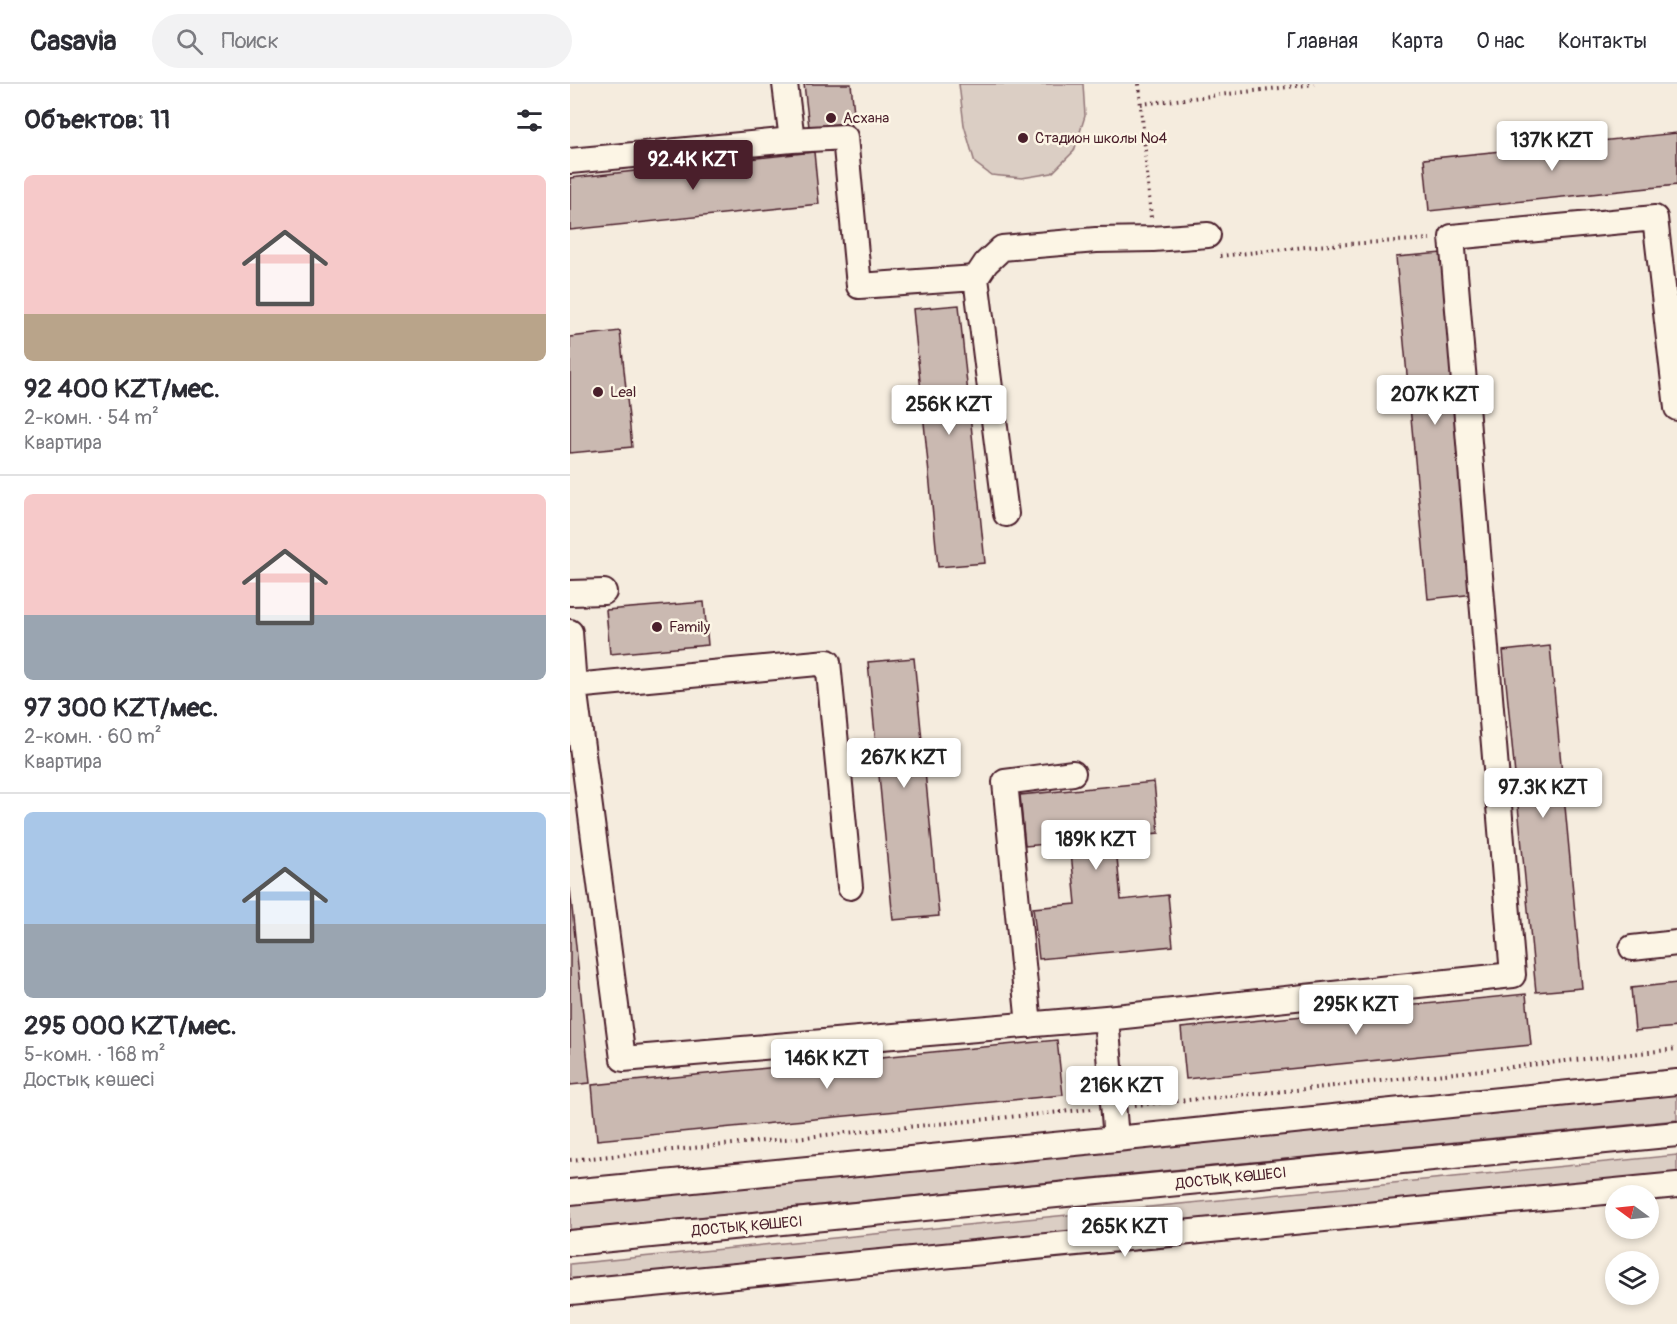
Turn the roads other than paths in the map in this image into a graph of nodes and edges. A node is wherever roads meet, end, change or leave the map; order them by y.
1 (785, 84) edge
2 (792, 140) junction
3 (570, 162) edge
4 (1211, 246) road end
5 (975, 278) junction
6 (1677, 408) edge
7 (1006, 514) dead end
8 (604, 591) dead end
9 (570, 593) edge
10 (570, 632) edge
11 (574, 686) junction
12 (1073, 773) dead end
13 (850, 887) dead end
14 (1677, 943) edge
15 (1632, 948) dead end
16 (1106, 1018) junction
17 (1029, 1025) junction
18 (1677, 1082) edge
19 (1677, 1134) edge
20 (1116, 1139) junction
21 (1677, 1185) edge
22 (570, 1192) edge
23 (570, 1243) edge
24 (570, 1292) edge

1 - 2 street
2 - 3 street
2 - 5 street
4 - 5 street
5 - 7 street
6 - 16 street
8 - 9 street
10 - 11 street
11 - 13 street
11 - 17 street
12 - 17 street
14 - 15 street
16 - 17 street
16 - 20 street
18 - 20 street
19 - 23 street, ДОСТЫҚ КӨШЕСІ
20 - 22 street
21 - 24 street

